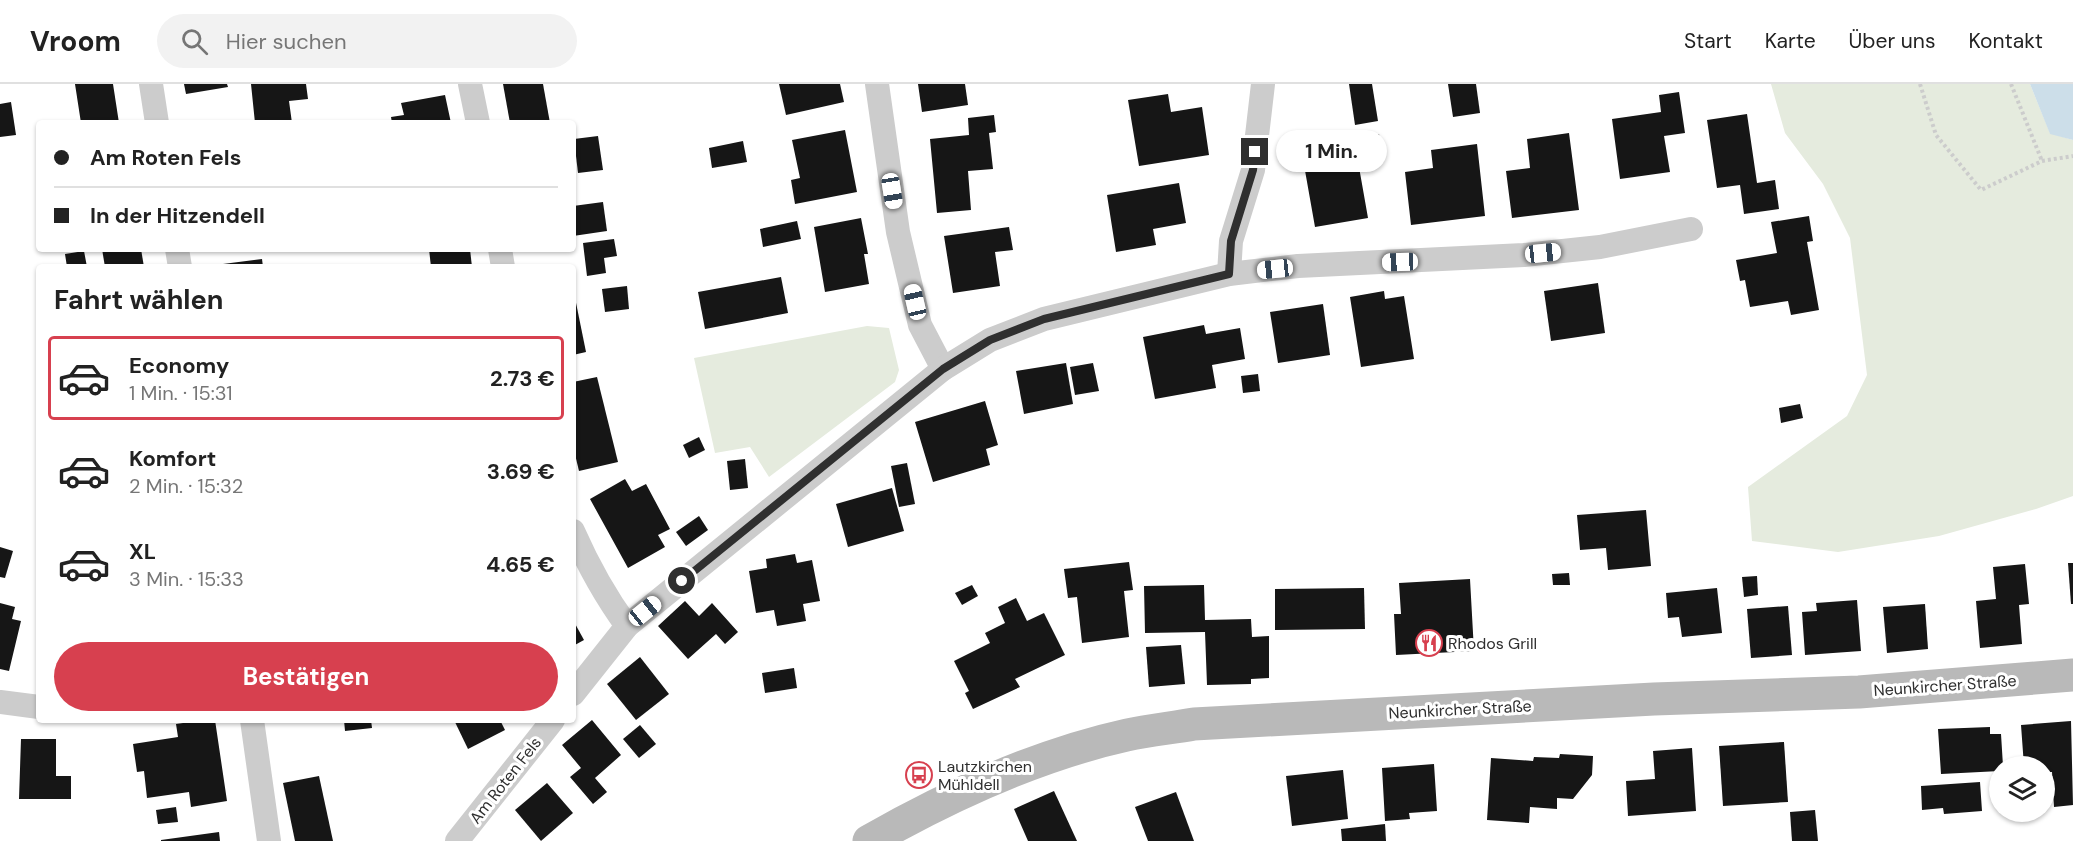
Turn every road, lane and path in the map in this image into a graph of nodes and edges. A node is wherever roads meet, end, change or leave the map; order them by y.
1 (151, 84) edge
2 (470, 84) edge
3 (877, 84) edge
4 (1263, 84) edge
5 (1920, 84) edge
6 (2011, 84) edge
7 (157, 120) edge
8 (477, 120) edge
9 (2073, 156) edge
10 (2042, 161) junction
11 (1691, 229) dead end
12 (1229, 274) junction
13 (943, 369) junction
14 (576, 538) edge
15 (627, 626) junction
16 (2073, 675) edge
17 (576, 690) edge
18 (0, 702) edge
19 (36, 707) edge
20 (252, 723) edge
21 (551, 723) edge
22 (269, 841) edge
23 (457, 841) edge
24 (869, 841) edge

1 - 7 street
2 - 8 street
3 - 13 street
4 - 12 street
5 - 10 path
6 - 10 path
9 - 10 path
11 - 12 street
12 - 13 street
13 - 15 street
14 - 15 street
15 - 17 street
16 - 24 main road, Neunkircher Straße
18 - 19 street
20 - 22 street
21 - 23 street, Am Roten Fels

